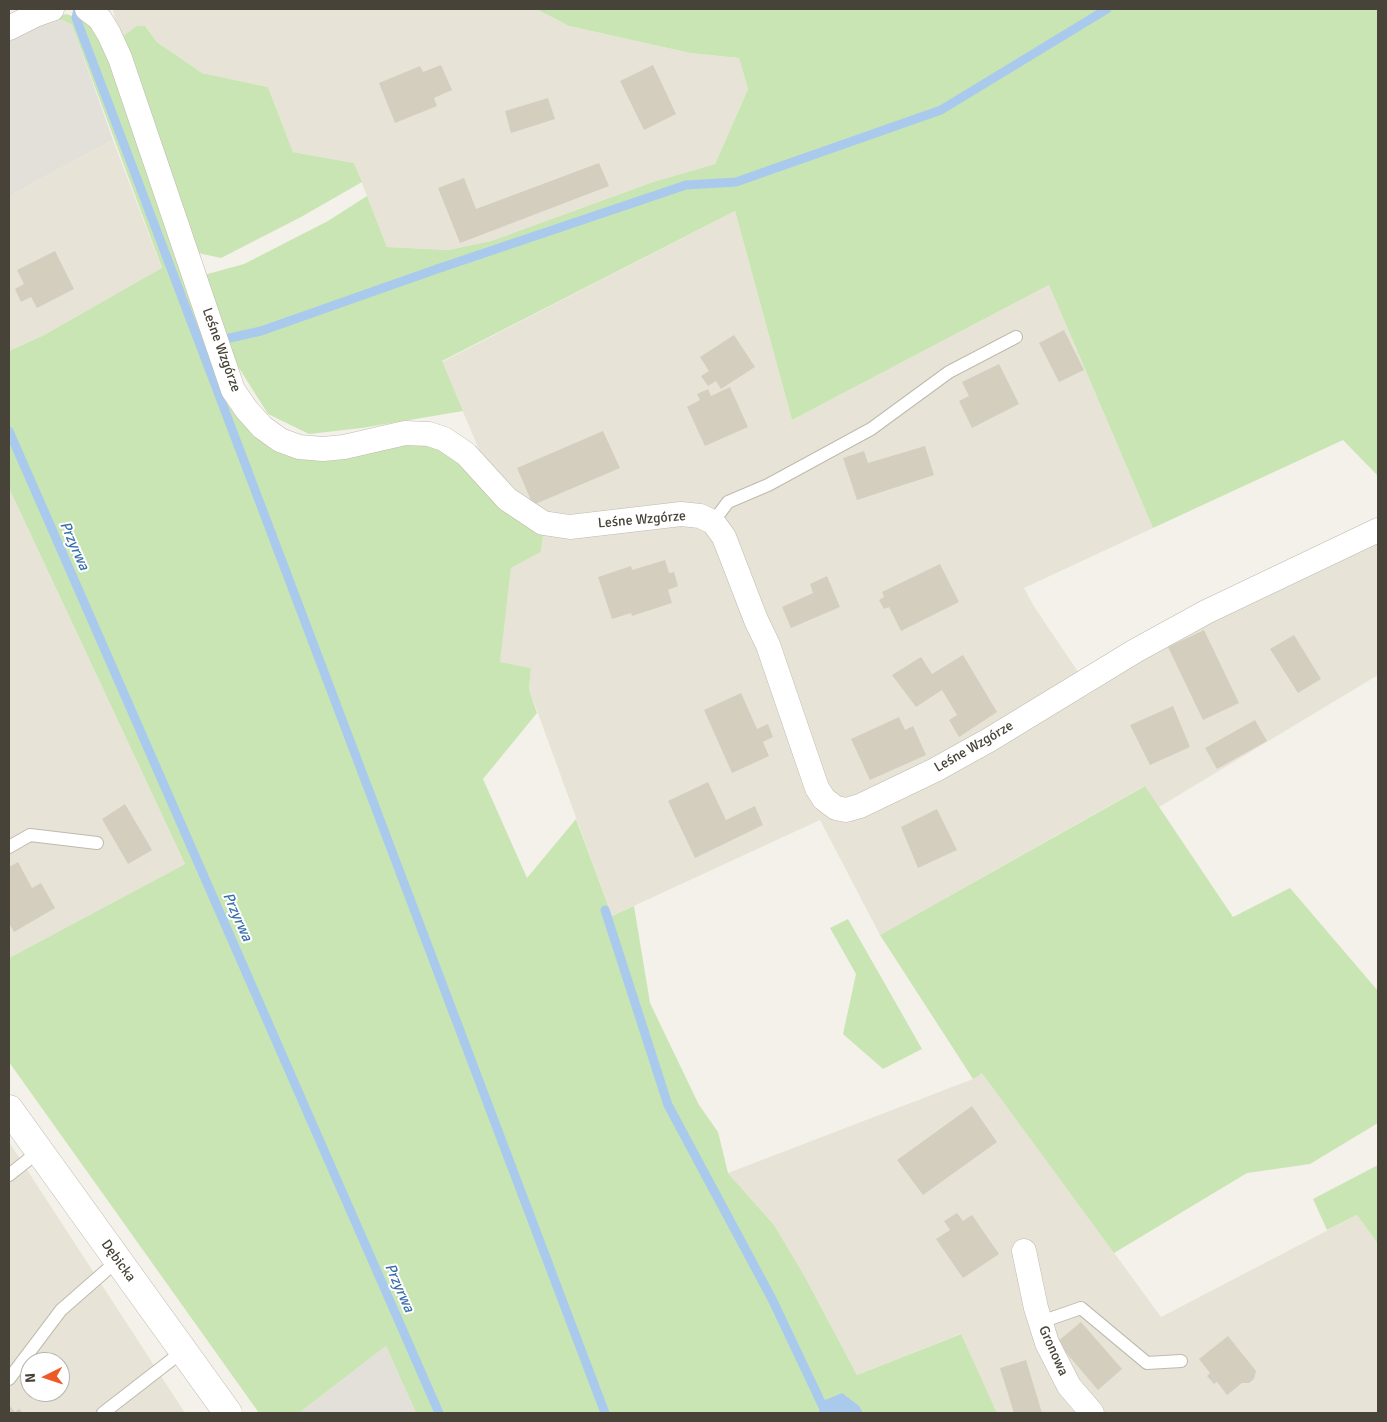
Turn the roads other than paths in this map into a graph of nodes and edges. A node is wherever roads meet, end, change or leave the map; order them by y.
1 (52, 9) edge
2 (88, 9) edge
3 (9, 28) edge
4 (1016, 337) dead end
5 (713, 522) junction
6 (1378, 530) edge
7 (97, 843) dead end
8 (9, 847) edge
9 (9, 1109) edge
10 (38, 1152) junction
11 (9, 1175) edge
12 (1024, 1251) dead end
13 (118, 1261) junction
14 (1041, 1322) junction
15 (183, 1352) junction
16 (1181, 1361) dead end
17 (9, 1379) edge
18 (103, 1413) edge
19 (228, 1413) edge
20 (1092, 1413) edge

1 - 3 street
2 - 5 street, Leśne Wzgórze
4 - 5 lane
5 - 6 street, Leśne Wzgórze
7 - 8 lane
9 - 10 street, Dębicka
10 - 11 lane
10 - 13 street, Dębicka
12 - 14 street, Gronowa
13 - 15 street, Dębicka
13 - 17 lane
14 - 16 lane
14 - 20 street, Gronowa
15 - 18 lane
15 - 19 street, Dębicka

